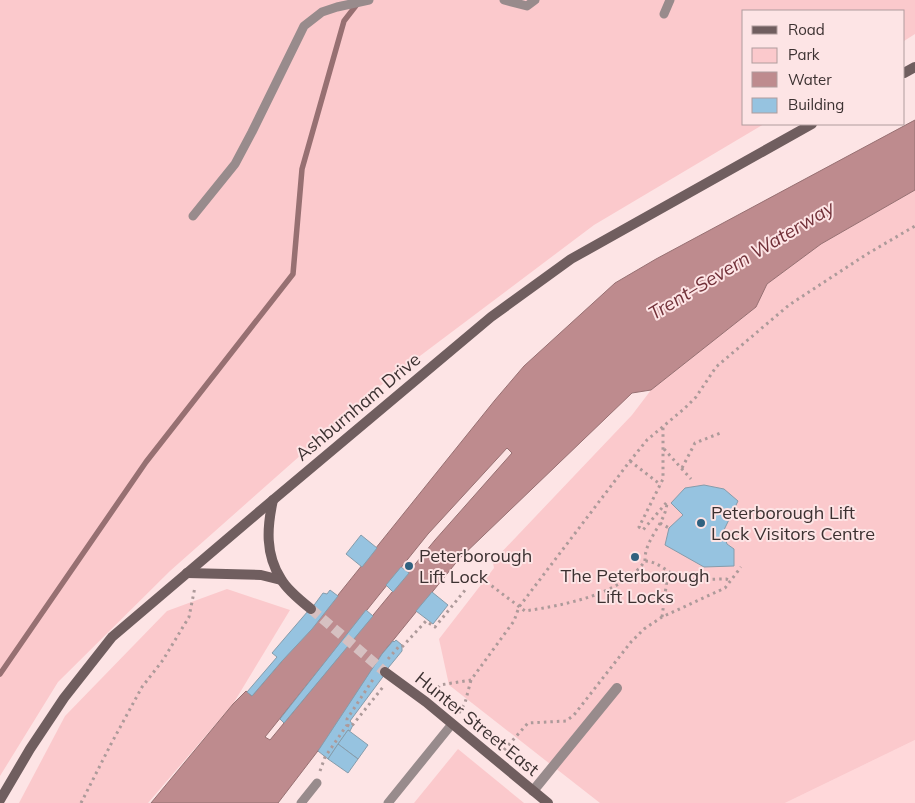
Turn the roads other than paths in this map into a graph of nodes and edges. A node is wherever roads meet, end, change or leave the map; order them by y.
1 (370, 0) edge
2 (504, 0) edge
3 (535, 0) edge
4 (670, 0) edge
5 (664, 14) dead end
6 (810, 125) edge
7 (193, 216) dead end
8 (273, 500) junction
9 (192, 574) junction
10 (281, 580) junction
11 (311, 610) tunnel mouth
12 (382, 670) tunnel mouth
13 (617, 688) dead end
14 (452, 724) junction
15 (317, 783) road end
16 (533, 791) junction
17 (0, 800) edge
18 (301, 803) edge
19 (388, 803) edge
20 (548, 803) edge

1 - 7 lane
2 - 3 lane
4 - 5 lane
6 - 8 street, Ashburnham Drive
8 - 9 street, Ashburnham Drive
8 - 10 street
9 - 10 street
9 - 17 street, Ashburnham Drive
10 - 11 street
12 - 14 street, Hunter Street East
13 - 16 street
14 - 16 street, Hunter Street East
14 - 19 lane
15 - 18 lane
16 - 20 street, Hunter Street East

